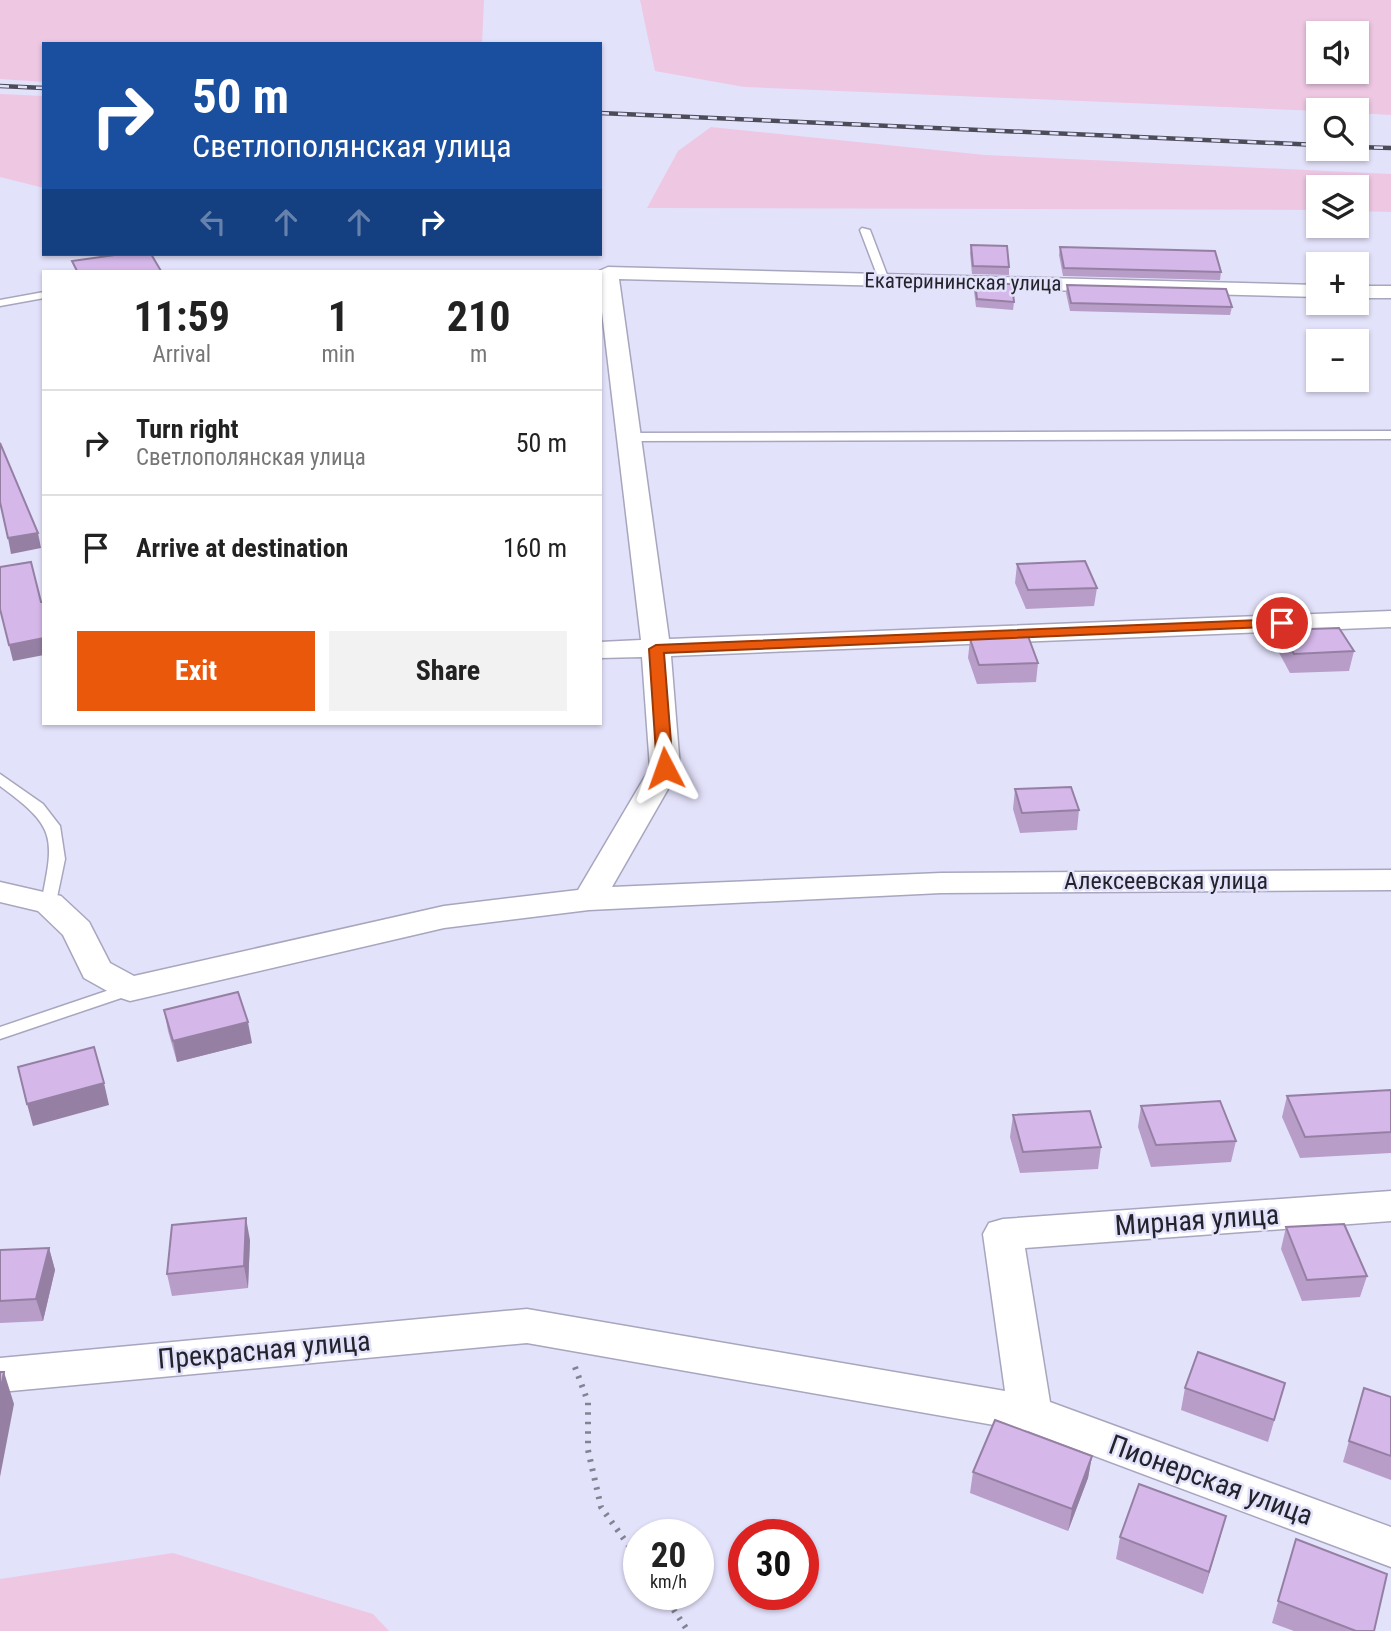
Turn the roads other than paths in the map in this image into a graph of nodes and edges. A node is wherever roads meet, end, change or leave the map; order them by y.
1 (865, 230) dead end
2 (884, 280) junction
3 (1306, 290) edge
4 (1369, 292) edge
5 (1391, 292) edge
6 (42, 295) edge
7 (0, 303) edge
8 (1391, 435) edge
9 (627, 437) junction
10 (1391, 619) edge
11 (656, 649) junction
12 (602, 650) edge
13 (0, 779) edge
14 (1391, 880) edge
15 (0, 891) edge
16 (589, 899) junction
17 (49, 903) junction
18 (130, 989) junction
19 (0, 1032) edge
20 (1391, 1206) edge
21 (0, 1375) edge
22 (1030, 1413) junction
23 (1391, 1546) edge

1 - 2 lane
2 - 3 street, Екатерининская улица
2 - 9 street, Екатерининская улица
4 - 5 street
6 - 7 lane
8 - 9 lane
9 - 11 street
10 - 11 street
11 - 12 street
11 - 16 street
13 - 17 lane
14 - 16 street, Алексеевская улица
15 - 17 street
16 - 18 street, Алексеевская улица
17 - 18 street
18 - 19 lane
20 - 22 street, Мирная улица
21 - 22 street, Прекрасная улица
22 - 23 street, Пионерская улица

